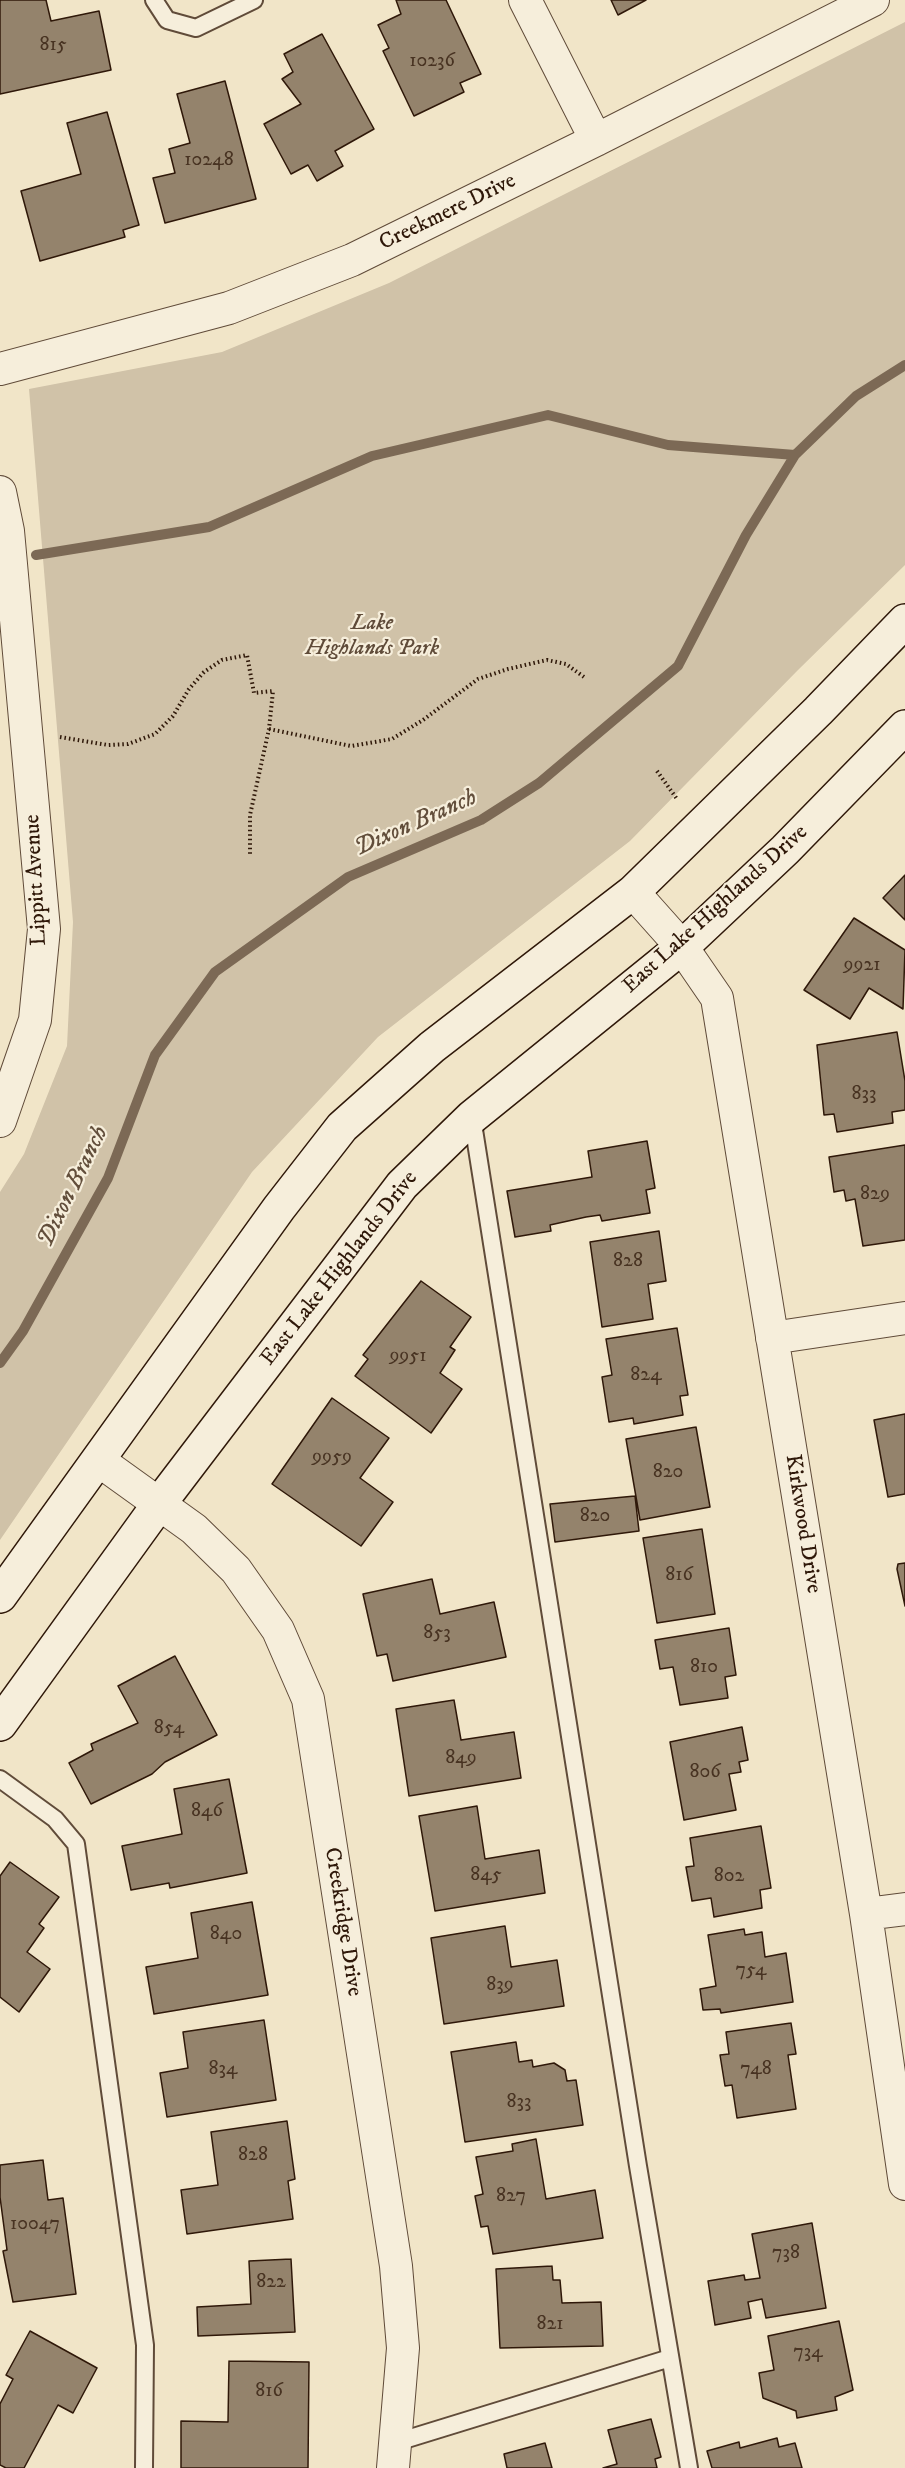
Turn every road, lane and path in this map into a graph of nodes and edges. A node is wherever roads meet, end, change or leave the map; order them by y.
1 (154, 0) edge
2 (254, 0) edge
3 (525, 0) edge
4 (873, 0) edge
5 (596, 140) junction
6 (0, 369) edge
7 (0, 492) edge
8 (905, 621) edge
9 (584, 677) dead end
10 (11, 706) edge
11 (905, 727) edge
12 (269, 729) junction
13 (26, 737) junction
14 (657, 771) dead end
15 (676, 799) dead end
16 (250, 855) dead end
17 (633, 892) junction
18 (682, 947) junction
19 (472, 1117) junction
20 (0, 1121) edge
21 (905, 1318) edge
22 (772, 1338) junction
23 (98, 1460) junction
24 (159, 1504) junction
25 (0, 1596) edge
26 (0, 1724) edge
27 (0, 1779) edge
28 (905, 1909) edge
29 (866, 1914) junction
30 (905, 2184) edge
31 (670, 2358) junction
32 (394, 2456) edge
33 (144, 2468) edge
34 (689, 2468) edge

1 - 2 lane
3 - 5 street
4 - 5 street, Creekmere Drive
5 - 6 street, Creekmere Drive
7 - 10 street, Lippitt Avenue
8 - 17 main road
9 - 12 path
10 - 13 street, Lippitt Avenue
11 - 18 main road, East Lake Highlands Drive
12 - 13 path
12 - 16 path
13 - 20 street, Lippitt Avenue
14 - 15 path
17 - 18 street, Kirkwood Drive
17 - 23 main road
18 - 19 main road, East Lake Highlands Drive
18 - 22 street, Kirkwood Drive
19 - 24 main road, East Lake Highlands Drive
19 - 31 lane
21 - 22 street
22 - 29 street, Kirkwood Drive
23 - 24 street, Creekridge Drive
23 - 25 main road
24 - 26 main road, East Lake Highlands Drive
24 - 32 street, Creekridge Drive
27 - 33 lane
28 - 29 street
29 - 30 street, Kirkwood Drive
31 - 32 lane
31 - 34 lane

